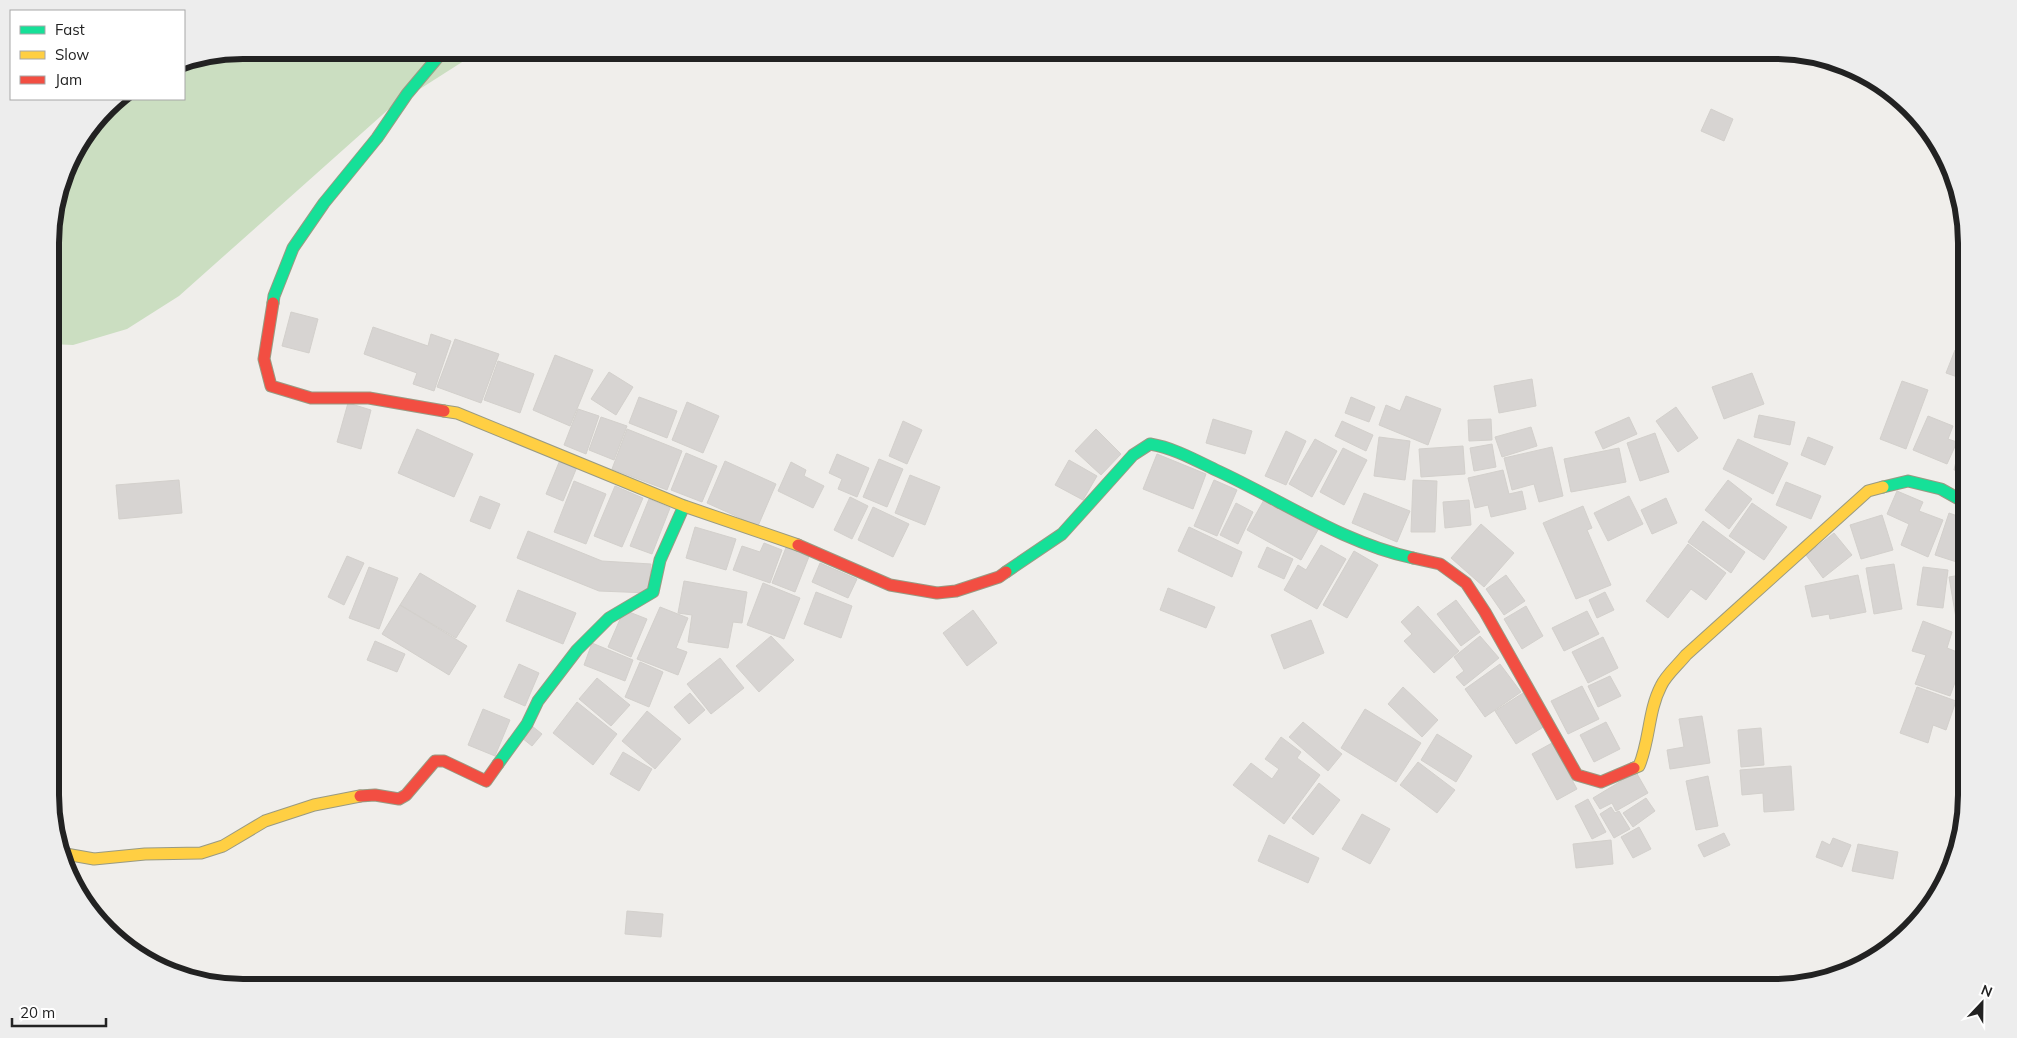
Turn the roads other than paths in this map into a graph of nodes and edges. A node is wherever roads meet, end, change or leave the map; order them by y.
1 (436, 59) edge
2 (1958, 499) edge
3 (684, 506) junction
4 (69, 855) edge

1 - 3 street
2 - 3 street
3 - 4 street

